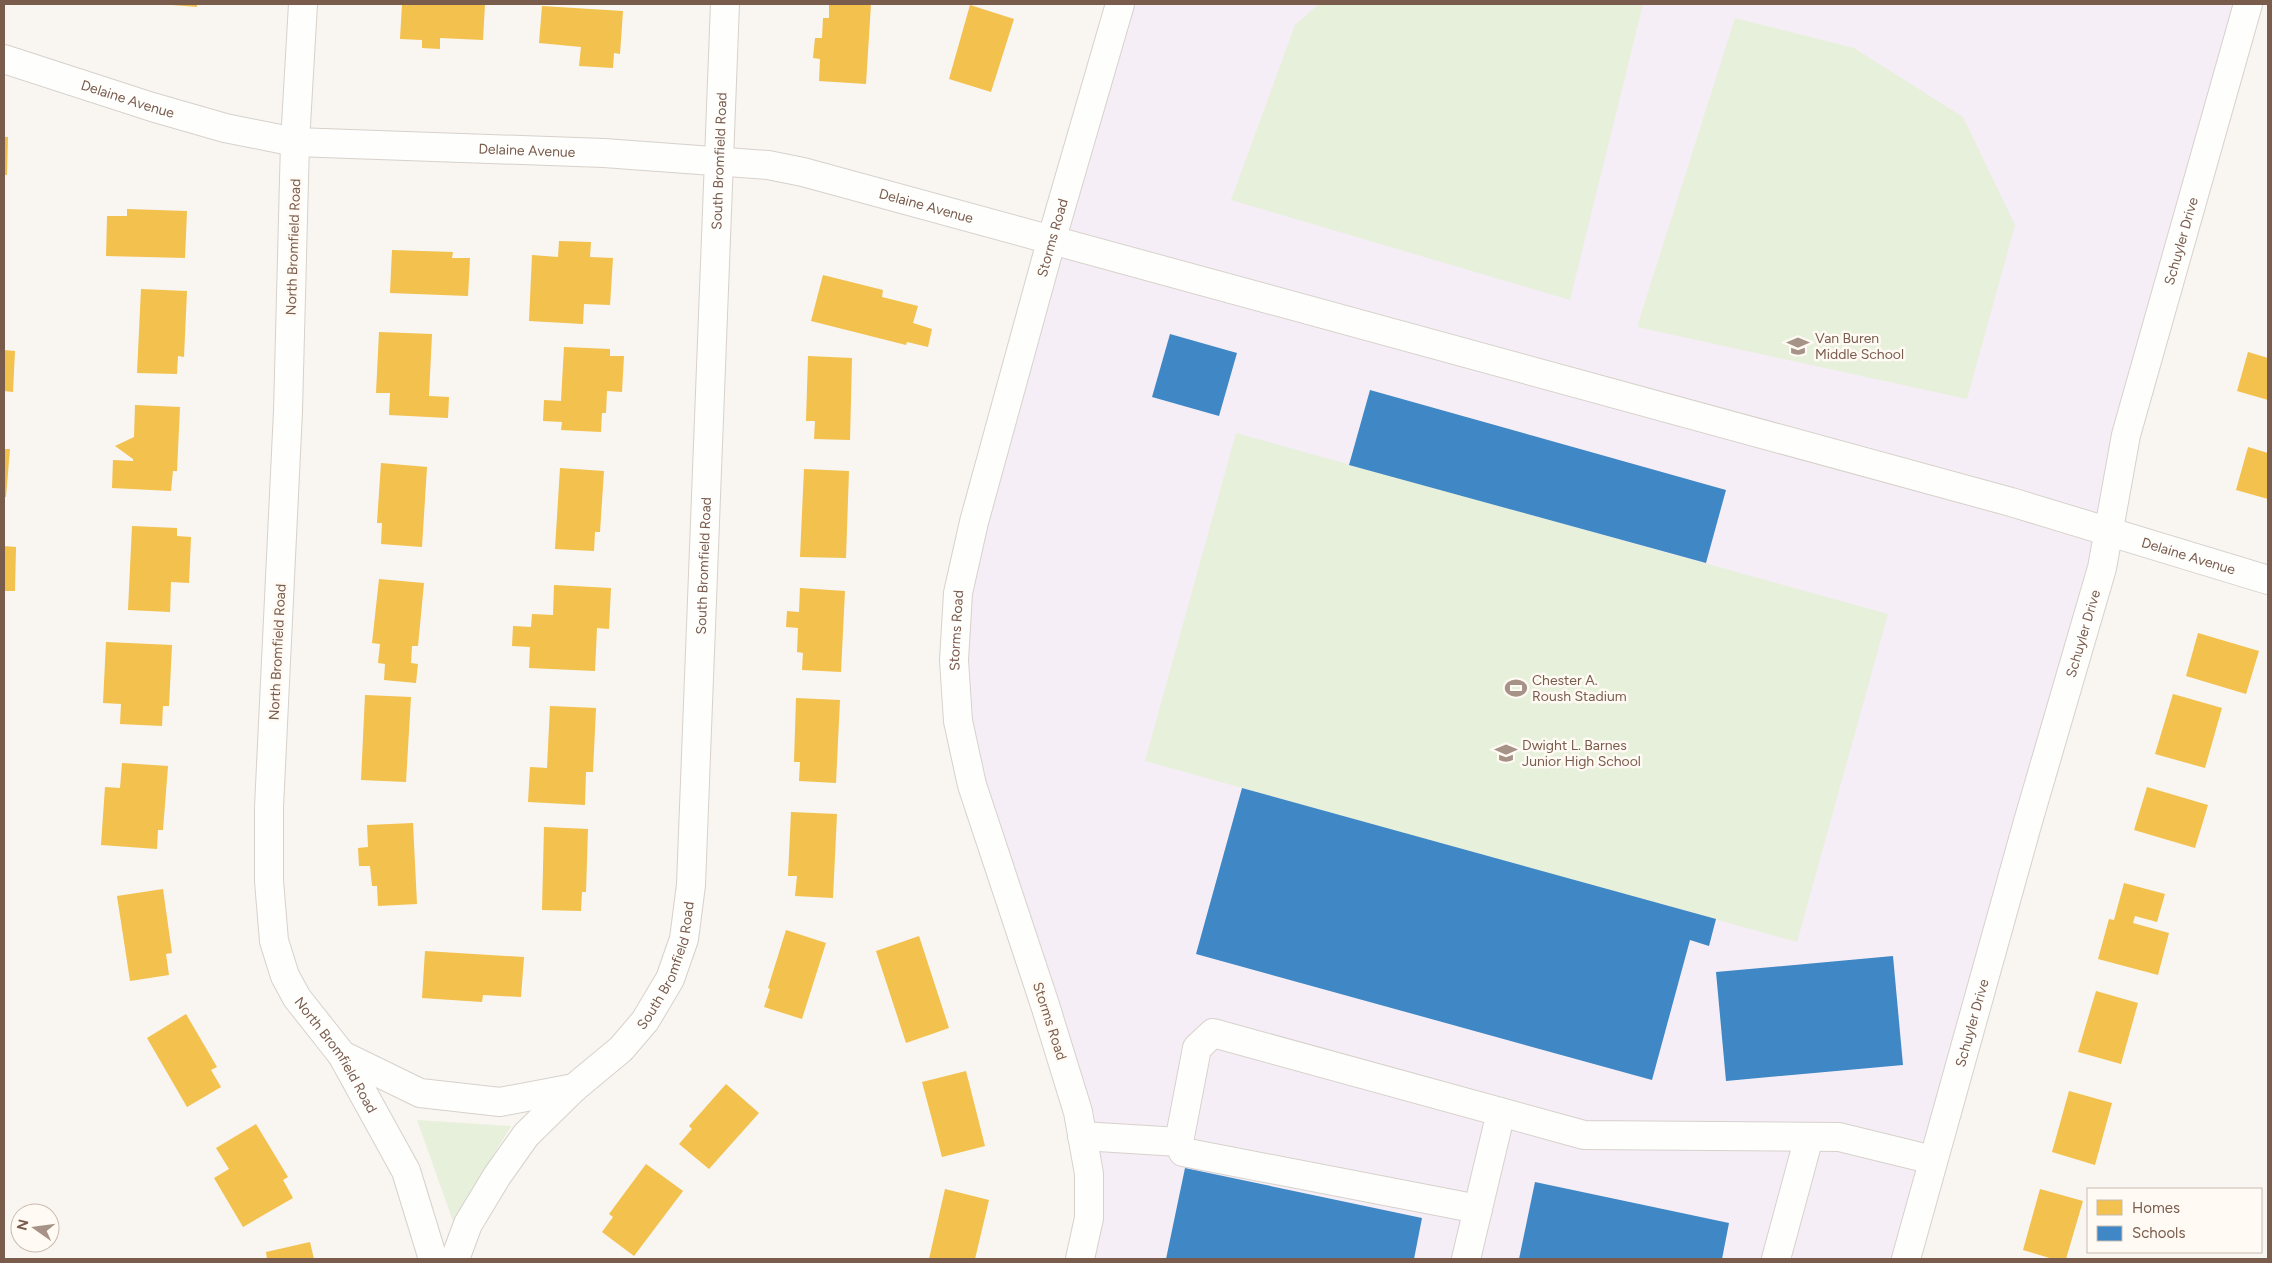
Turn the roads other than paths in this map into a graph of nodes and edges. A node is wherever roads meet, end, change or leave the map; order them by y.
1 (303, 4) edge
2 (726, 4) edge
3 (1120, 4) edge
4 (2248, 4) edge
5 (4, 59) edge
6 (295, 142) junction
7 (718, 162) junction
8 (1052, 238) junction
9 (2109, 532) junction
10 (2268, 580) edge
11 (342, 1055) junction
12 (574, 1088) junction
13 (1501, 1112) junction
14 (1082, 1136) junction
15 (1809, 1137) junction
16 (1179, 1142) junction
17 (1934, 1160) junction
18 (1478, 1209) junction
19 (433, 1259) edge
20 (455, 1259) edge
21 (1080, 1259) edge
22 (1466, 1259) edge
23 (1776, 1259) edge
24 (1906, 1259) edge

1 - 6 street, North Bromfield Road
2 - 7 street, South Bromfield Road
3 - 8 street, Storms Road
4 - 9 street, Schuyler Drive
5 - 6 street, Delaine Avenue
6 - 7 street, Delaine Avenue
6 - 11 street, North Bromfield Road
7 - 8 street, Delaine Avenue
7 - 12 street, South Bromfield Road
8 - 9 street, Delaine Avenue
8 - 14 street, Storms Road
9 - 10 street, Delaine Avenue
9 - 17 street, Schuyler Drive
11 - 12 street, South Bromfield Road
11 - 19 street, North Bromfield Road
12 - 20 street, South Bromfield Road
13 - 15 street
13 - 16 street
13 - 18 street
14 - 16 street
14 - 21 street, Storms Road
15 - 17 street
15 - 23 street
16 - 18 street
17 - 24 street, Schuyler Drive
18 - 22 street

